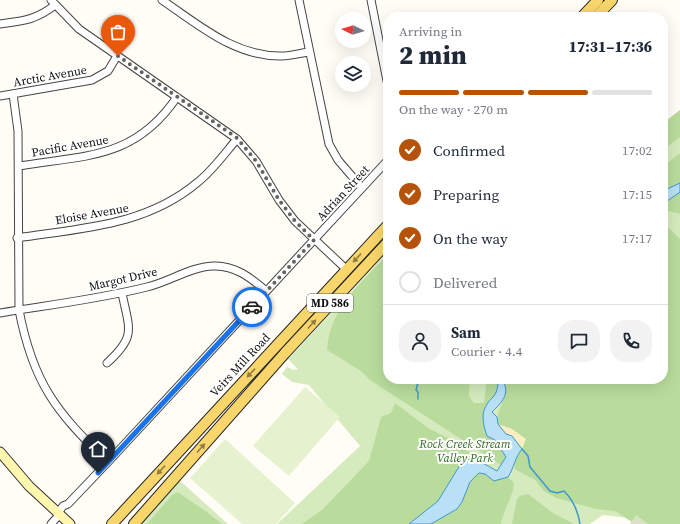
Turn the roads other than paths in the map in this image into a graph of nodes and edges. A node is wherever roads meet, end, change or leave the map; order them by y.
1 (162, 0) edge
2 (300, 0) edge
3 (371, 0) edge
4 (598, 0) edge
5 (612, 0) edge
6 (53, 3) edge
7 (587, 12) edge
8 (601, 12) edge
9 (0, 24) edge
10 (309, 52) junction
11 (118, 56) junction
12 (383, 61) edge
13 (13, 94) junction
14 (0, 96) edge
15 (177, 97) junction
16 (237, 138) junction
17 (383, 165) edge
18 (19, 166) junction
19 (362, 188) junction
20 (383, 230) edge
21 (17, 238) junction
22 (314, 240) junction
23 (368, 246) junction
24 (383, 247) edge
25 (376, 254) junction
26 (346, 269) junction
27 (266, 291) junction
28 (122, 293) junction
29 (19, 310) junction
30 (0, 313) edge
31 (108, 363) dead end
32 (0, 452) edge
33 (108, 462) junction
34 (59, 515) junction
35 (51, 524) edge
36 (70, 524) edge
37 (112, 524) edge
38 (134, 524) edge

1 - 10 street
2 - 10 street
3 - 12 street
4 - 7 main road
5 - 8 main road
6 - 9 street
6 - 11 street
10 - 19 street
11 - 13 street, Arctic Avenue
11 - 15 street
13 - 14 street, Arctic Avenue
13 - 18 street
15 - 16 street
15 - 18 street, Pacific Avenue
16 - 21 street, Eloise Avenue
16 - 22 street
17 - 19 street, Adrian Street
18 - 21 street
19 - 22 street, Adrian Street
20 - 23 main road, Veirs Mill Road / MD 586
21 - 29 street
22 - 26 street
22 - 27 street, Adrian Street
23 - 25 main road
23 -> 26 main road, Veirs Mill Road / MD 586
24 - 25 main road, Veirs Mill Road / MD 586
38 -> 25 main road, Veirs Mill Road / MD 586
26 -> 37 main road, Veirs Mill Road / MD 586
27 - 28 street, Margot Drive
27 - 33 street, Adrian Street
28 - 29 street, Margot Drive
28 - 31 street
29 - 30 street, Margot Drive
29 - 33 street
32 - 34 street
33 - 34 street, Adrian Street
34 - 35 street, Adrian Street
34 - 36 street

